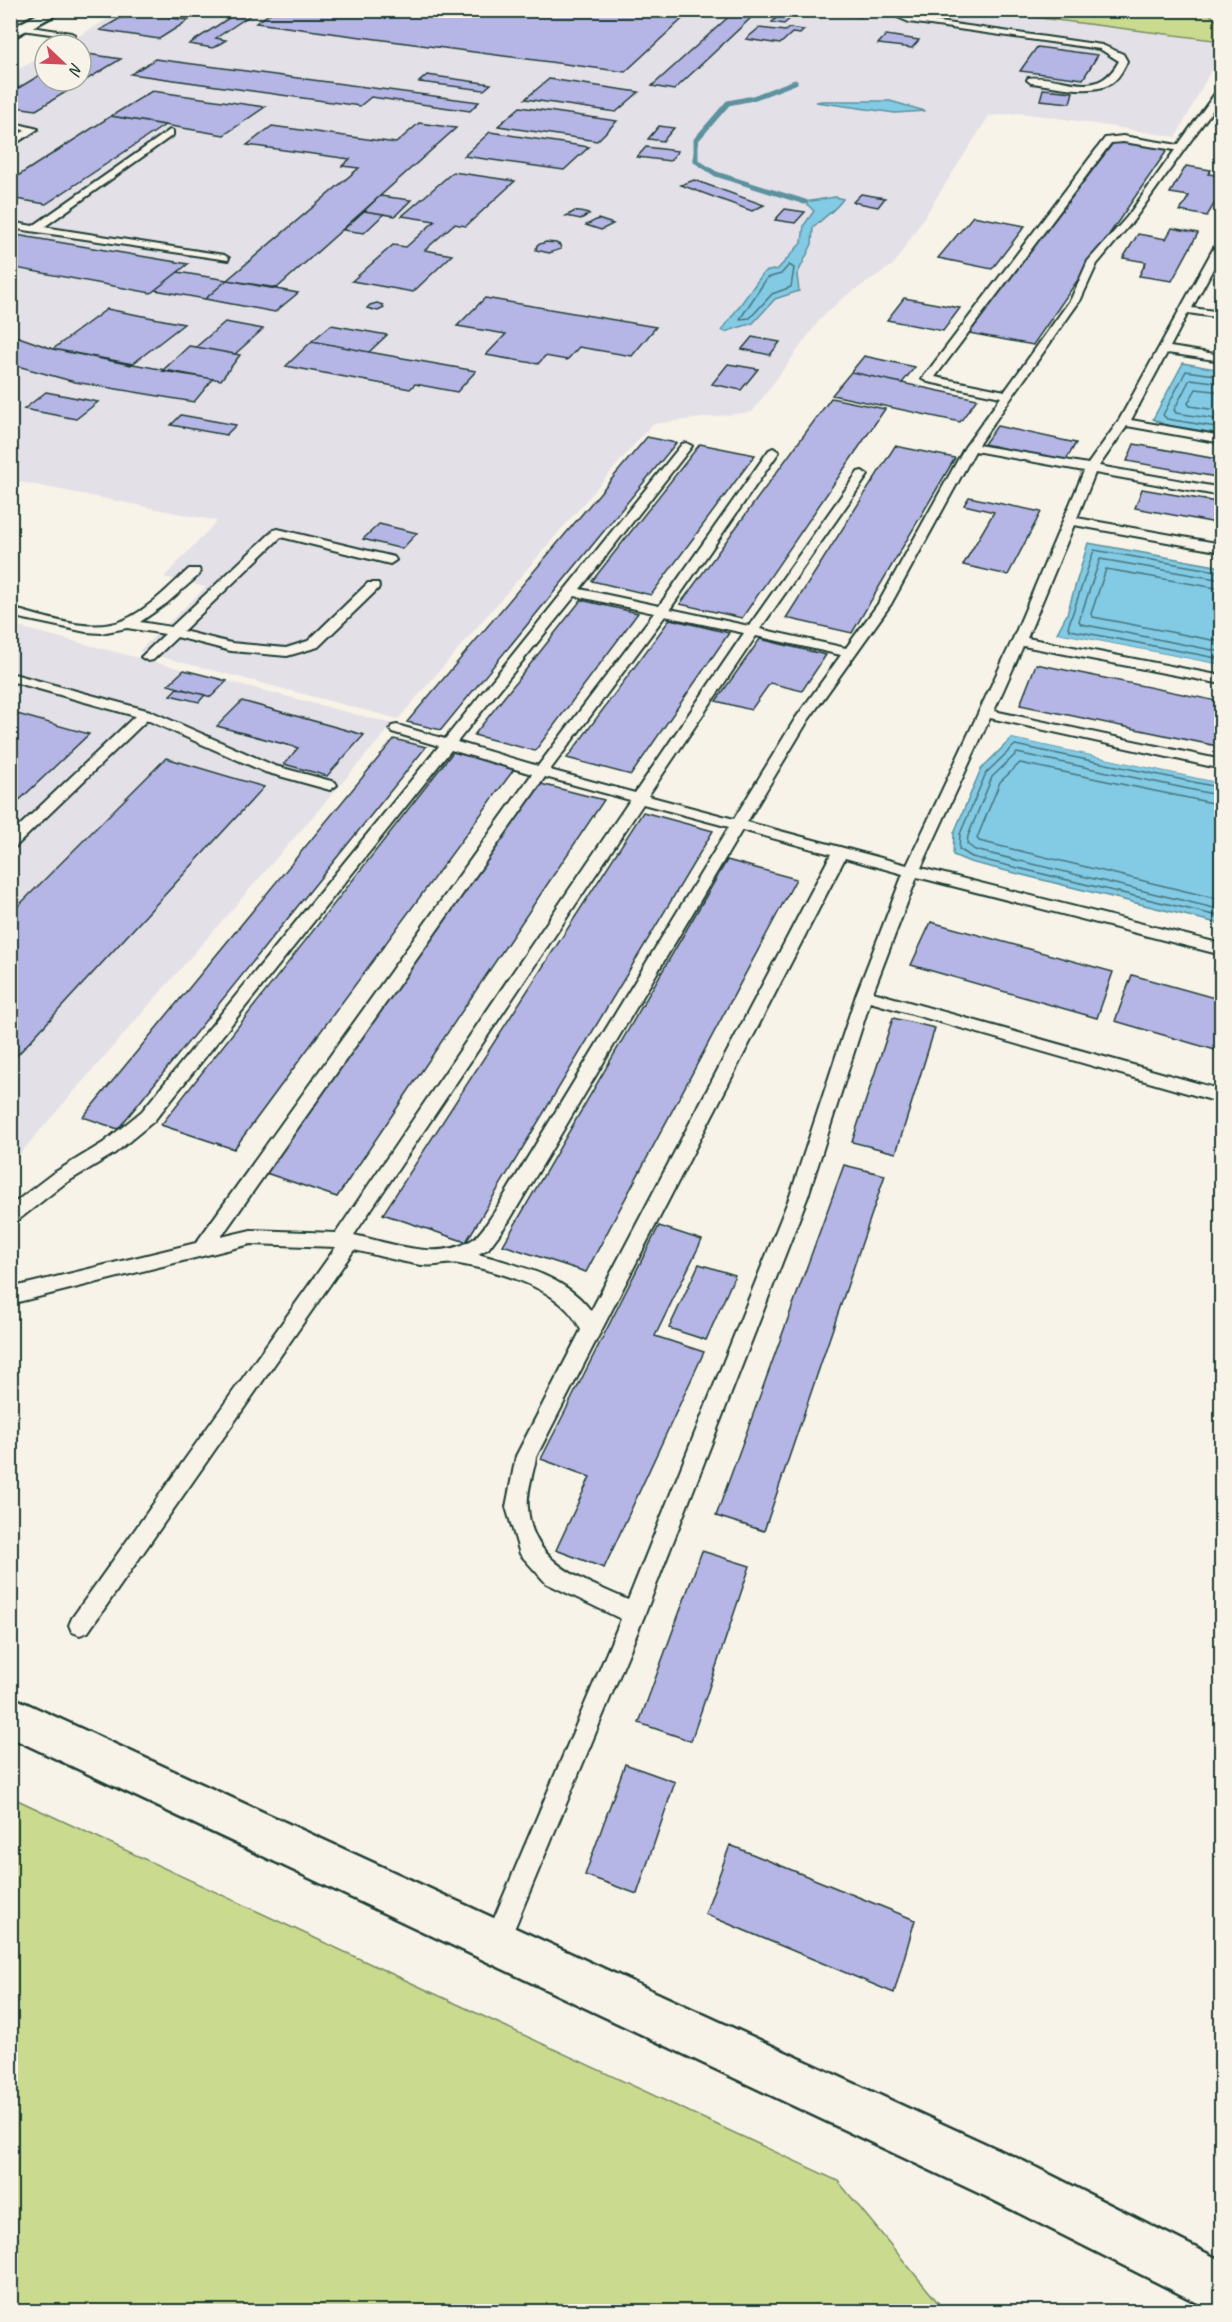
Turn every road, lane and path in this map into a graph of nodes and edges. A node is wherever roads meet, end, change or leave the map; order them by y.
1 (57, 10) edge
2 (885, 10) edge
3 (25, 28) junction
4 (58, 33) edge
5 (10, 35) edge
6 (1031, 80) dead end
7 (1221, 90) edge
8 (10, 125) edge
9 (170, 133) dead end
10 (10, 144) edge
11 (1181, 148) junction
12 (10, 225) edge
13 (34, 229) junction
14 (1221, 242) edge
15 (224, 258) dead end
16 (1186, 310) junction
17 (1221, 315) edge
18 (1164, 349) junction
19 (1221, 358) edge
20 (1009, 395) junction
21 (1124, 422) junction
22 (1221, 440) edge
23 (686, 446) dead end
24 (971, 447) junction
25 (773, 452) dead end
26 (1091, 469) junction
27 (862, 476) dead end
28 (1221, 492) edge
29 (1069, 520) junction
30 (1221, 548) edge
31 (390, 560) dead end
32 (194, 572) dead end
33 (374, 586) dead end
34 (572, 591) junction
35 (662, 611) junction
36 (10, 612) edge
37 (128, 624) junction
38 (752, 631) junction
39 (174, 632) junction
40 (1019, 641) junction
41 (848, 652) junction
42 (148, 657) dead end
43 (10, 677) edge
44 (1221, 680) edge
45 (985, 713) junction
46 (145, 714) junction
47 (397, 729) dead end
48 (449, 743) junction
49 (1221, 765) edge
50 (541, 772) junction
51 (330, 785) dead end
52 (640, 798) junction
53 (738, 825) junction
54 (10, 844) edge
55 (840, 852) junction
56 (912, 871) junction
57 (1221, 950) edge
58 (864, 995) junction
59 (1221, 1097) edge
60 (10, 1216) edge
61 (346, 1241) junction
62 (203, 1248) junction
63 (457, 1256) junction
64 (10, 1296) edge
65 (591, 1329) junction
66 (634, 1614) junction
67 (80, 1625) dead end
68 (10, 1716) edge
69 (496, 1942) junction
70 (1221, 2288) edge

1 - 3 street
2 - 6 lane
3 - 4 lane
3 - 5 street
7 - 11 lane
8 - 10 lane
9 - 13 lane
11 - 20 lane
11 - 20 lane
12 - 13 lane
13 - 15 lane
14 - 16 lane
16 - 17 lane
16 - 18 lane
18 - 19 lane
18 - 21 lane
20 - 24 lane
21 - 22 lane
21 - 26 lane
23 - 34 lane
24 - 26 lane
24 - 41 lane
25 - 35 lane
26 - 28 lane
26 - 29 lane
27 - 38 lane
29 - 30 lane
29 - 40 lane
31 - 39 lane
32 - 37 lane
33 - 39 lane
34 - 35 lane
34 - 48 lane
35 - 38 lane
35 - 50 lane
36 - 37 lane
37 - 39 lane
38 - 41 lane
38 - 52 lane
39 - 42 lane
40 - 44 lane
40 - 45 lane
41 - 53 lane
43 - 46 lane
45 - 49 lane
45 - 56 lane
46 - 51 lane
46 - 54 lane
47 - 48 lane
48 - 50 lane
48 - 60 lane
50 - 52 lane
50 - 62 lane
52 - 53 lane
52 - 61 lane
53 - 55 lane
53 - 63 lane
55 - 56 lane
55 - 65 lane
56 - 57 lane
56 - 58 lane
58 - 59 lane
58 - 66 lane
61 - 62 lane
61 - 63 lane
61 - 67 lane
62 - 64 lane
63 - 65 lane
65 - 66 lane
66 - 69 lane
68 - 69 street
69 - 70 street

